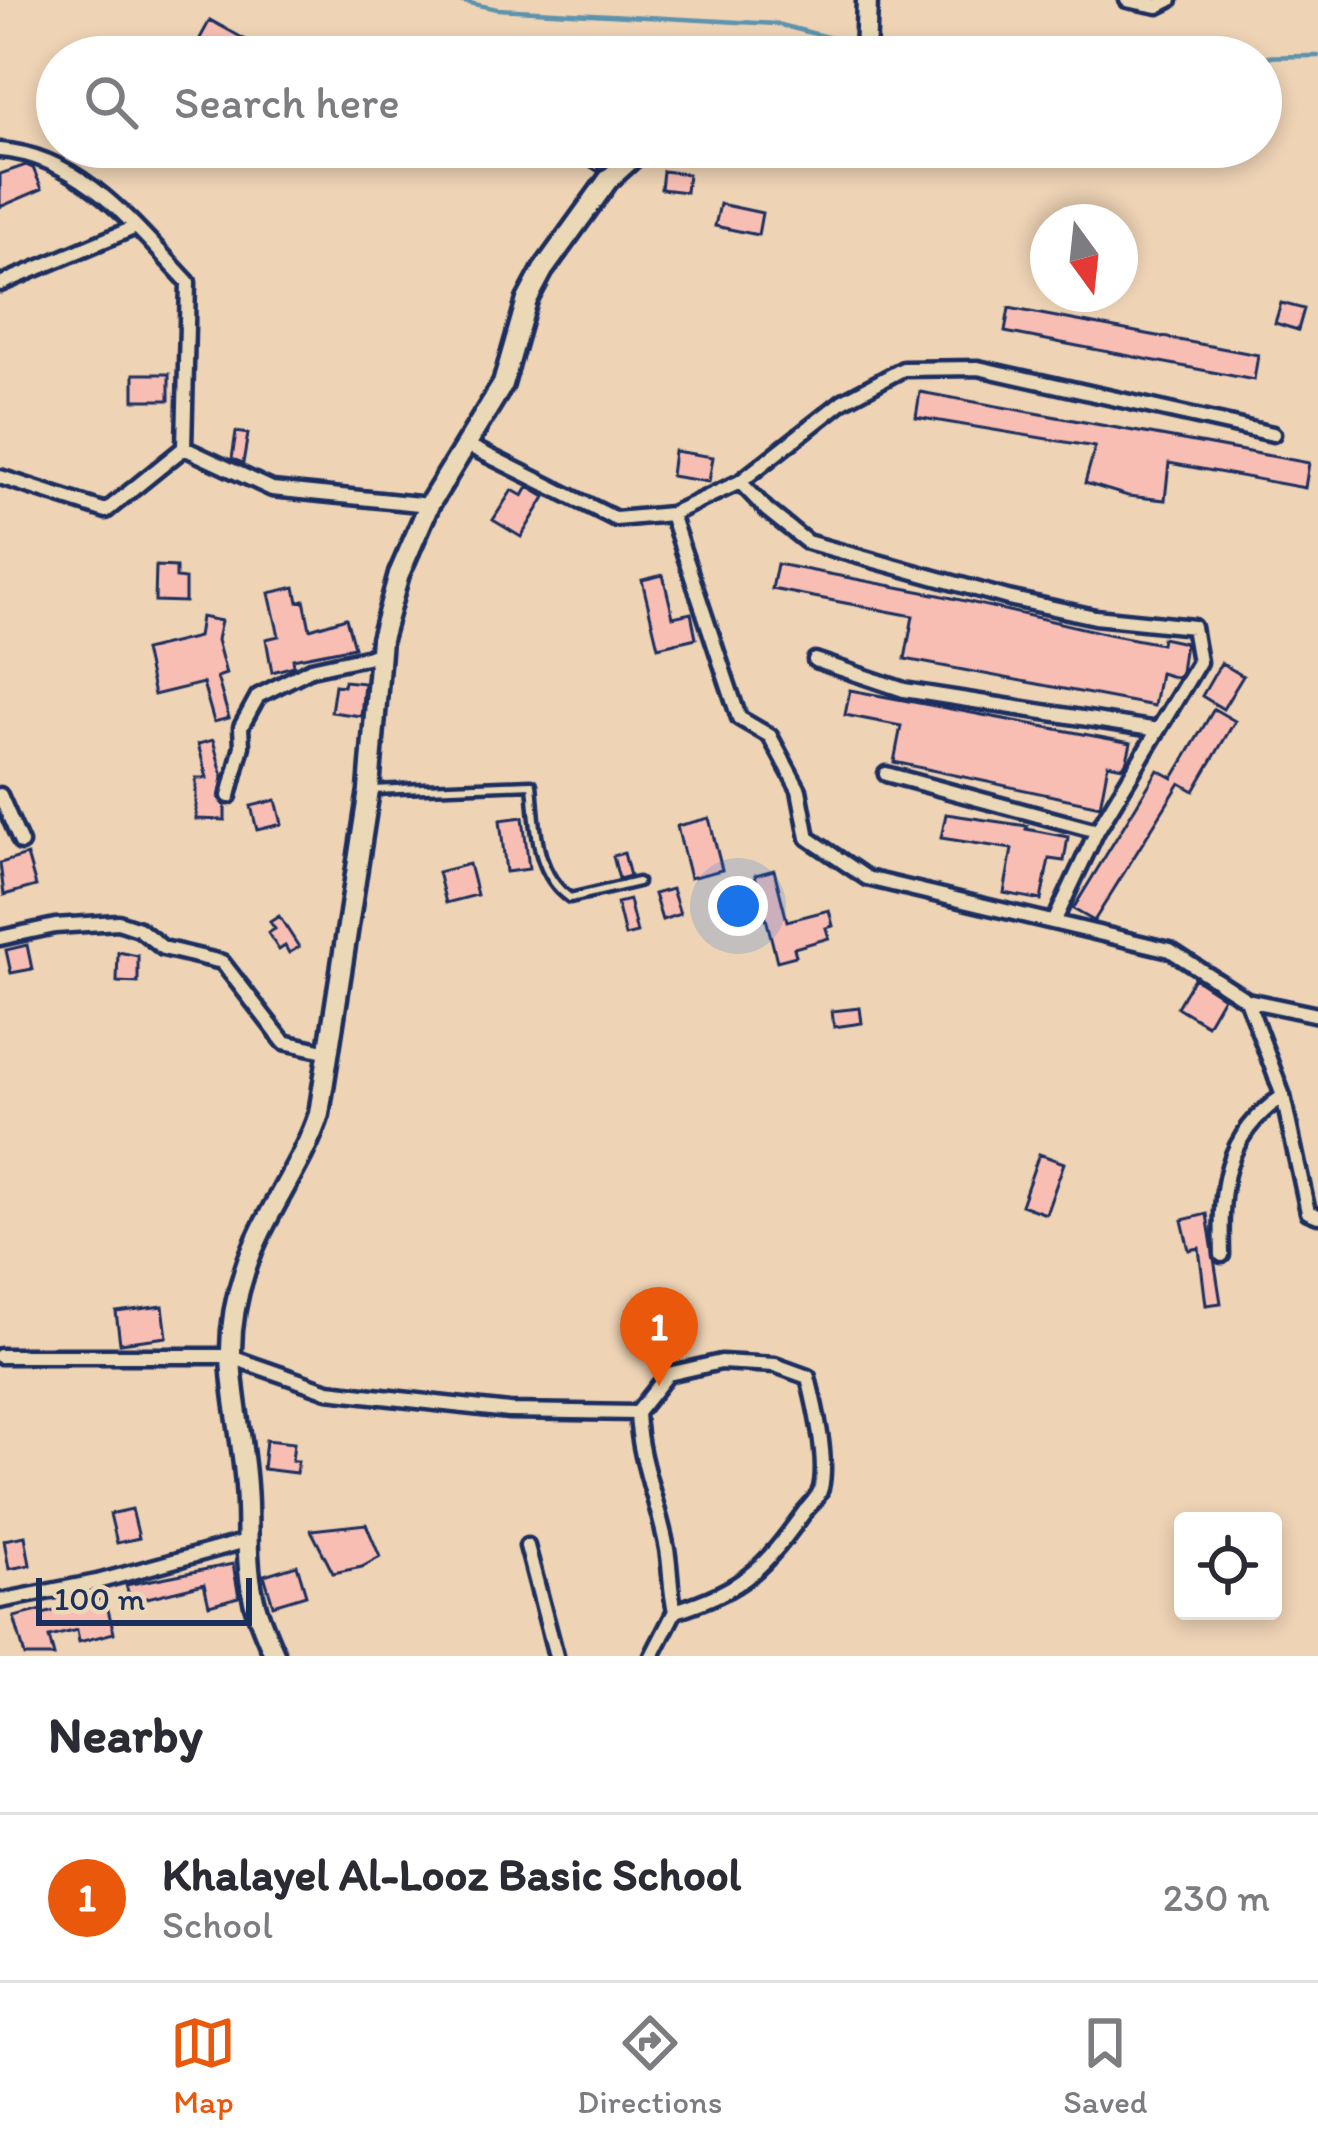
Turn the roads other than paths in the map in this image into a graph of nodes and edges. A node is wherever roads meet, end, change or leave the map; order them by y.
1 (867, 0) edge
2 (1127, 0) edge
3 (1170, 0) edge
4 (866, 36) edge
5 (0, 150) edge
6 (36, 154) edge
7 (64, 168) edge
8 (621, 168) edge
9 (136, 227) junction
10 (0, 284) edge
11 (1273, 434) dead end
12 (467, 445) junction
13 (184, 448) junction
14 (0, 477) edge
15 (740, 482) junction
16 (429, 505) junction
17 (671, 514) junction
18 (380, 654) junction
19 (815, 660) dead end
20 (1158, 730) junction
21 (886, 774) dead end
22 (369, 790) junction
23 (0, 794) edge
24 (229, 796) dead end
25 (1097, 831) junction
26 (21, 843) dead end
27 (638, 882) dead end
28 (1055, 920) junction
29 (0, 938) edge
30 (1246, 1000) junction
31 (1318, 1015) edge
32 (329, 1052) junction
33 (1282, 1096) junction
34 (1318, 1216) edge
35 (1222, 1255) dead end
36 (0, 1356) edge
37 (229, 1356) junction
38 (637, 1413) junction
39 (246, 1541) junction
40 (526, 1546) dead end
41 (0, 1601) edge
42 (675, 1611) junction
43 (274, 1656) edge
44 (556, 1656) edge
45 (652, 1656) edge

1 - 4 street
2 - 3 street
5 - 6 street
7 - 9 street
8 - 12 street
9 - 10 street
9 - 13 street
11 - 15 street
12 - 16 street
12 - 17 street
13 - 14 street
13 - 16 street
15 - 17 street
15 - 20 street
16 - 18 street
17 - 28 street
18 - 22 street
18 - 24 street
19 - 20 street
20 - 25 street
21 - 25 street
22 - 27 lane
22 - 32 street
23 - 26 street
25 - 28 street
28 - 30 street
29 - 32 street
30 - 31 street
30 - 33 street
32 - 37 street
33 - 34 street
33 - 35 street
36 - 37 street
37 - 38 street
37 - 39 street
38 - 42 street
38 - 42 street
39 - 41 street
39 - 43 street
40 - 44 street
42 - 45 street

